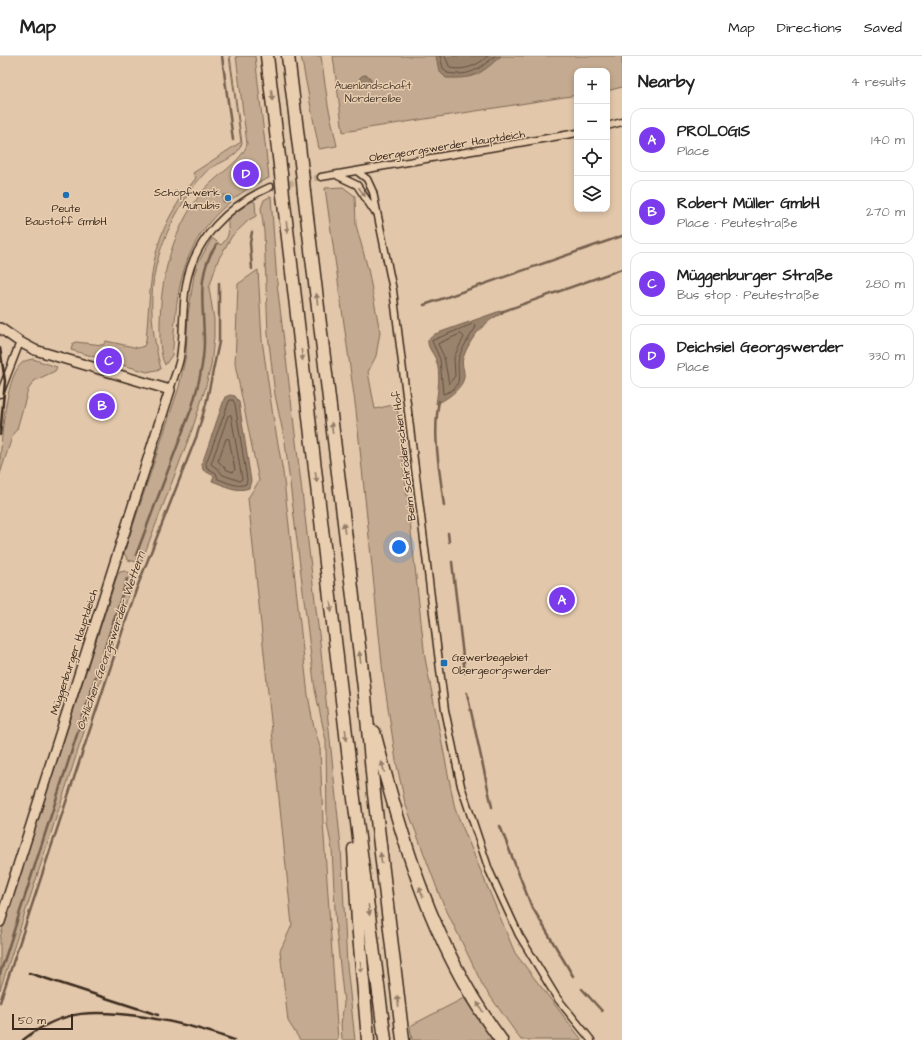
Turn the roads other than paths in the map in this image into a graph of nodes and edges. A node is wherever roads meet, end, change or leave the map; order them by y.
1 (267, 56) edge
2 (288, 56) edge
3 (622, 122) edge
4 (610, 125) edge
5 (574, 134) edge
6 (358, 172) junction
7 (337, 175) junction
8 (321, 177) tunnel mouth
9 (270, 187) tunnel mouth
10 (378, 218) junction
11 (0, 328) edge
12 (20, 342) junction
13 (170, 390) junction
14 (0, 394) edge
15 (365, 696) junction
16 (349, 760) junction
17 (0, 922) edge
18 (368, 1040) edge
19 (385, 1040) edge
20 (403, 1040) edge
21 (501, 1040) edge
22 (591, 1040) edge

1 -> 16 highway, bridge
15 -> 2 highway, bridge
3 - 4 street
5 - 6 street, Obergeorgswerder Hauptdeich
6 - 7 street, Obergeorgswerder Hauptdeich
6 - 10 street, Beim Schröderschen Hof
7 - 8 street, Obergeorgswerder Hauptdeich
7 -> 10 street, Beim Schröderschen Hof
9 - 13 street
10 - 22 street, Beim Schröderschen Hof
11 - 12 street
12 - 13 street
12 - 14 street
13 - 17 street, Müggenburger Hauptdeich
20 -> 15 highway
21 -> 15 highway
16 -> 18 highway
16 -> 19 highway

